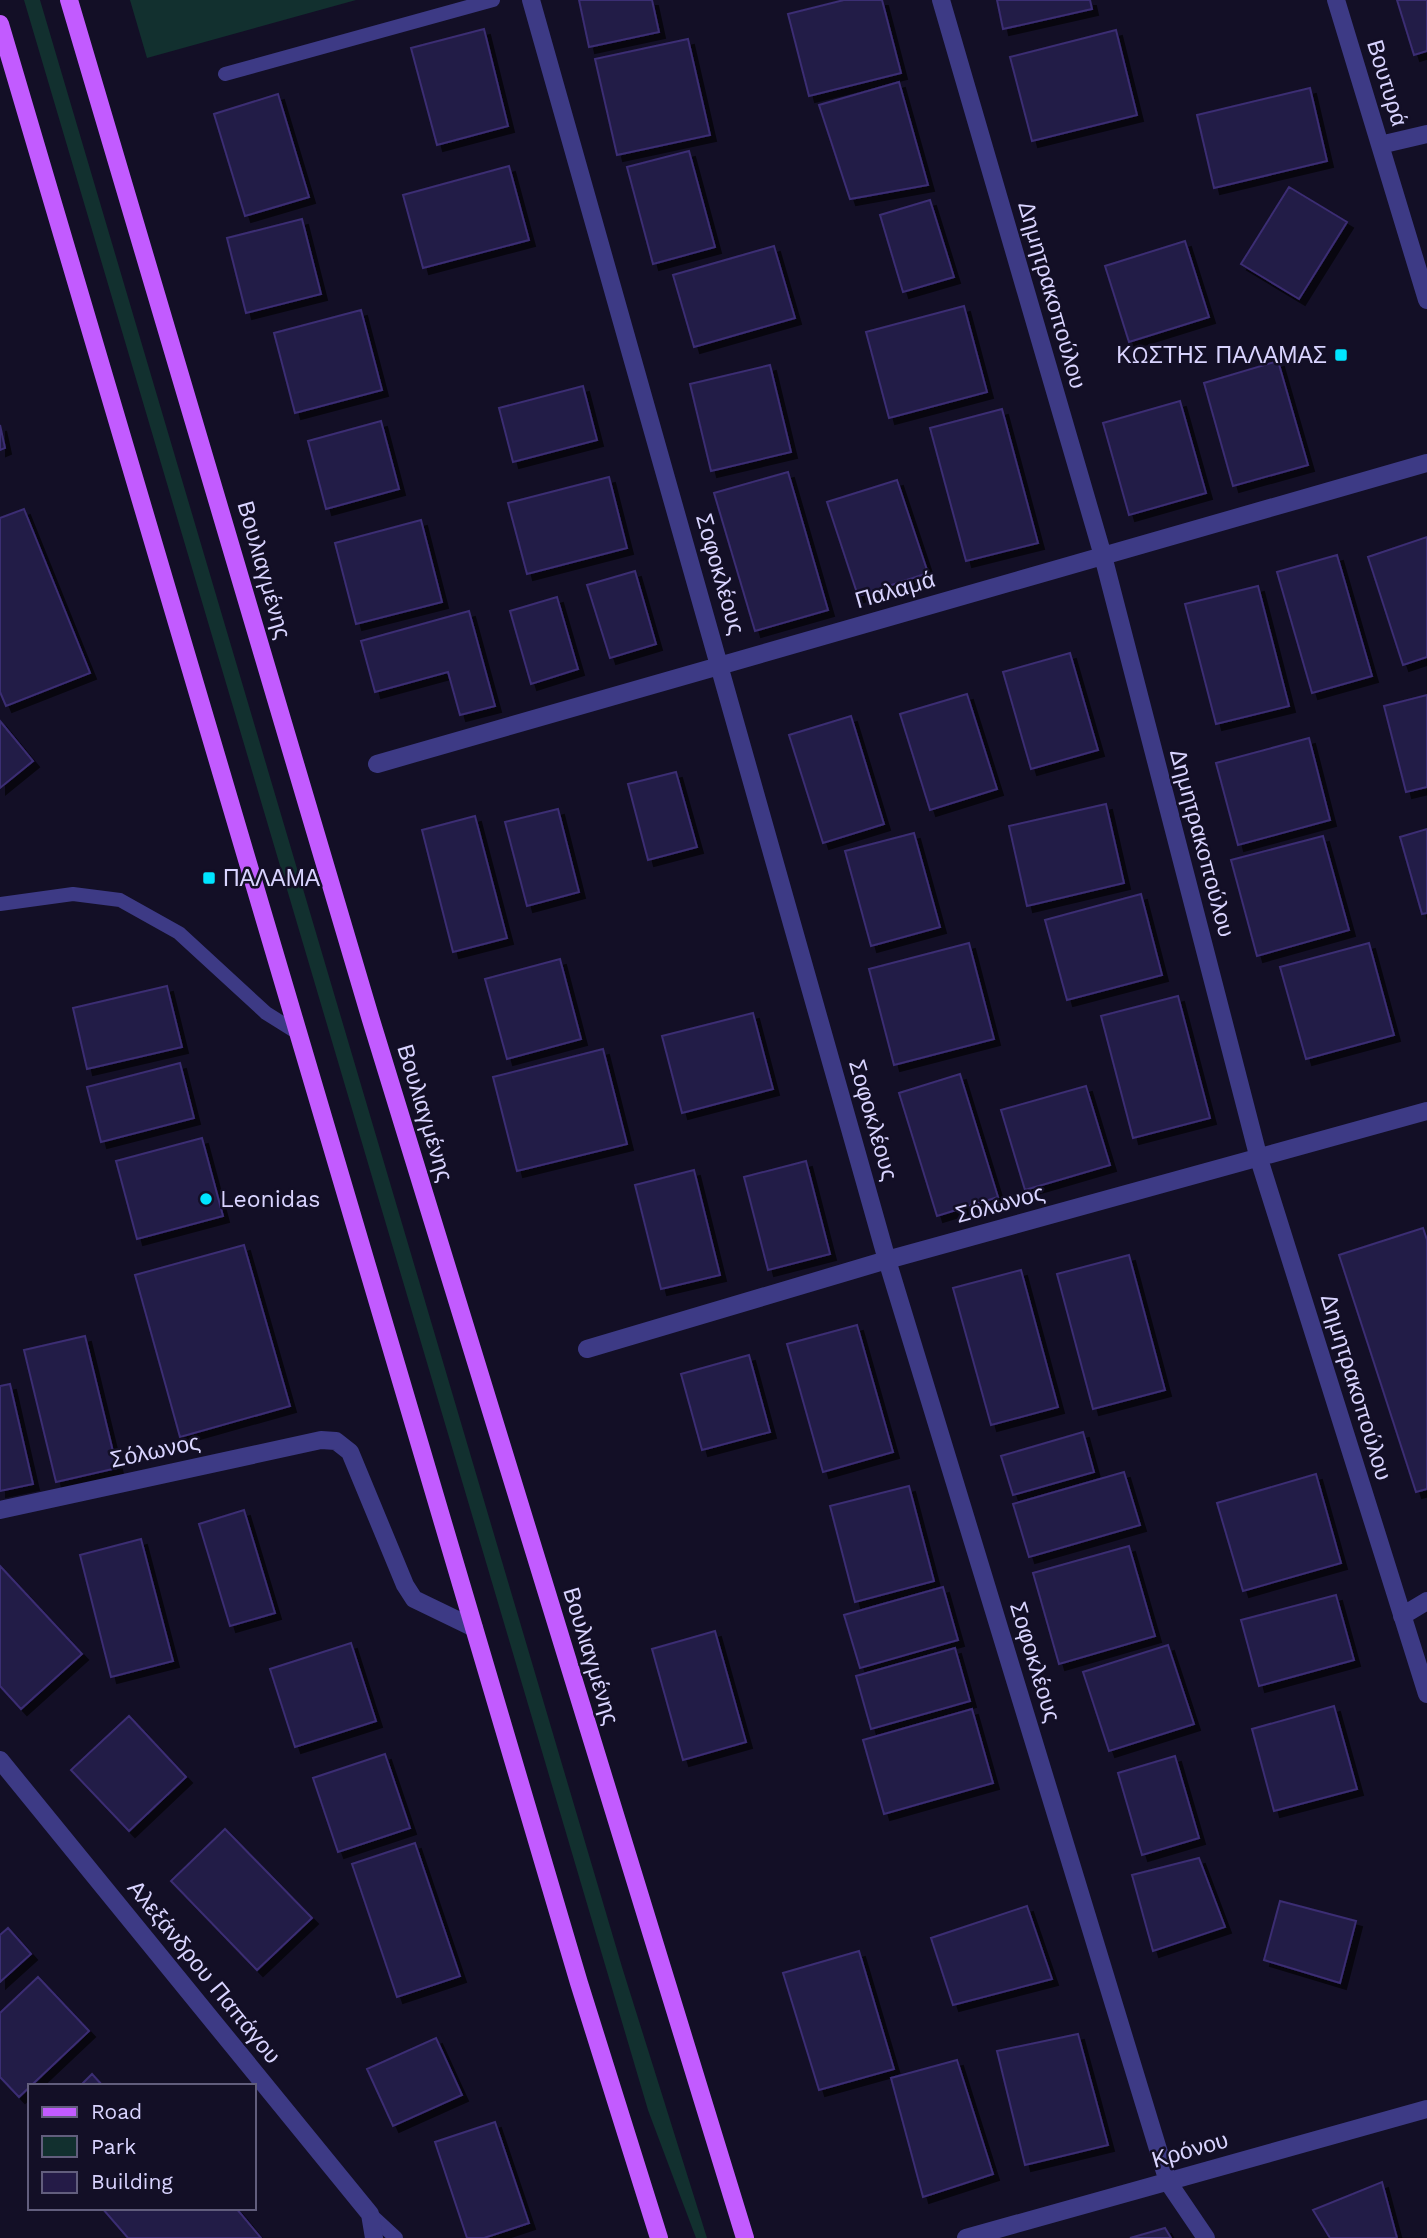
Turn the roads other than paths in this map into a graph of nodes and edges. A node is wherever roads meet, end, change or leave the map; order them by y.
1 (69, 0) edge
2 (493, 0) edge
3 (531, 0) edge
4 (941, 0) edge
5 (1336, 0) edge
6 (0, 24) edge
7 (225, 74) dead end
8 (1427, 134) edge
9 (1380, 145) junction
10 (1427, 300) edge
11 (1427, 463) edge
12 (1103, 556) junction
13 (720, 665) junction
14 (377, 764) dead end
15 (0, 904) edge
16 (298, 1032) junction
17 (1427, 1111) edge
18 (1259, 1159) junction
19 (887, 1260) junction
20 (587, 1349) dead end
21 (0, 1510) edge
22 (1427, 1601) edge
23 (1402, 1616) junction
24 (474, 1628) junction
25 (1427, 1694) edge
26 (0, 1760) edge
27 (1427, 2109) edge
28 (1168, 2182) junction
29 (369, 2214) junction
30 (374, 2238) edge
31 (396, 2238) edge
32 (659, 2238) edge
33 (745, 2238) edge
34 (966, 2238) edge
35 (1206, 2238) edge

1 - 33 main road, Βουλιαγμένης
2 - 7 lane
3 - 13 street, Σοφοκλέους
4 - 12 street, Δημητρακοπούλου
5 - 9 street, Βουτυρά
6 - 16 main road
8 - 9 street
9 - 10 street, Βουτυρά
11 - 12 street, Παλαμά
12 - 13 street, Παλαμά
12 - 18 street, Δημητρακοπούλου
13 - 14 street, Παλαμά
13 - 19 street, Σοφοκλέους
15 - 16 lane
16 - 24 main road
17 - 18 street, Σόλωνος
18 - 19 street, Σόλωνος
18 - 23 street, Δημητρακοπούλου
19 - 20 street, Σόλωνος
19 - 28 street, Σοφοκλέους
21 - 24 street, Σόλωνος
22 - 23 street
23 - 25 street, Δημητρακοπούλου
24 - 32 main road
26 - 29 street, Αλεξάνδρου Παπάγου
27 - 28 street, Κρόνου
28 - 34 street, Κρόνου
28 - 35 street, Σοφοκλέους
29 - 30 street
29 - 31 lane

